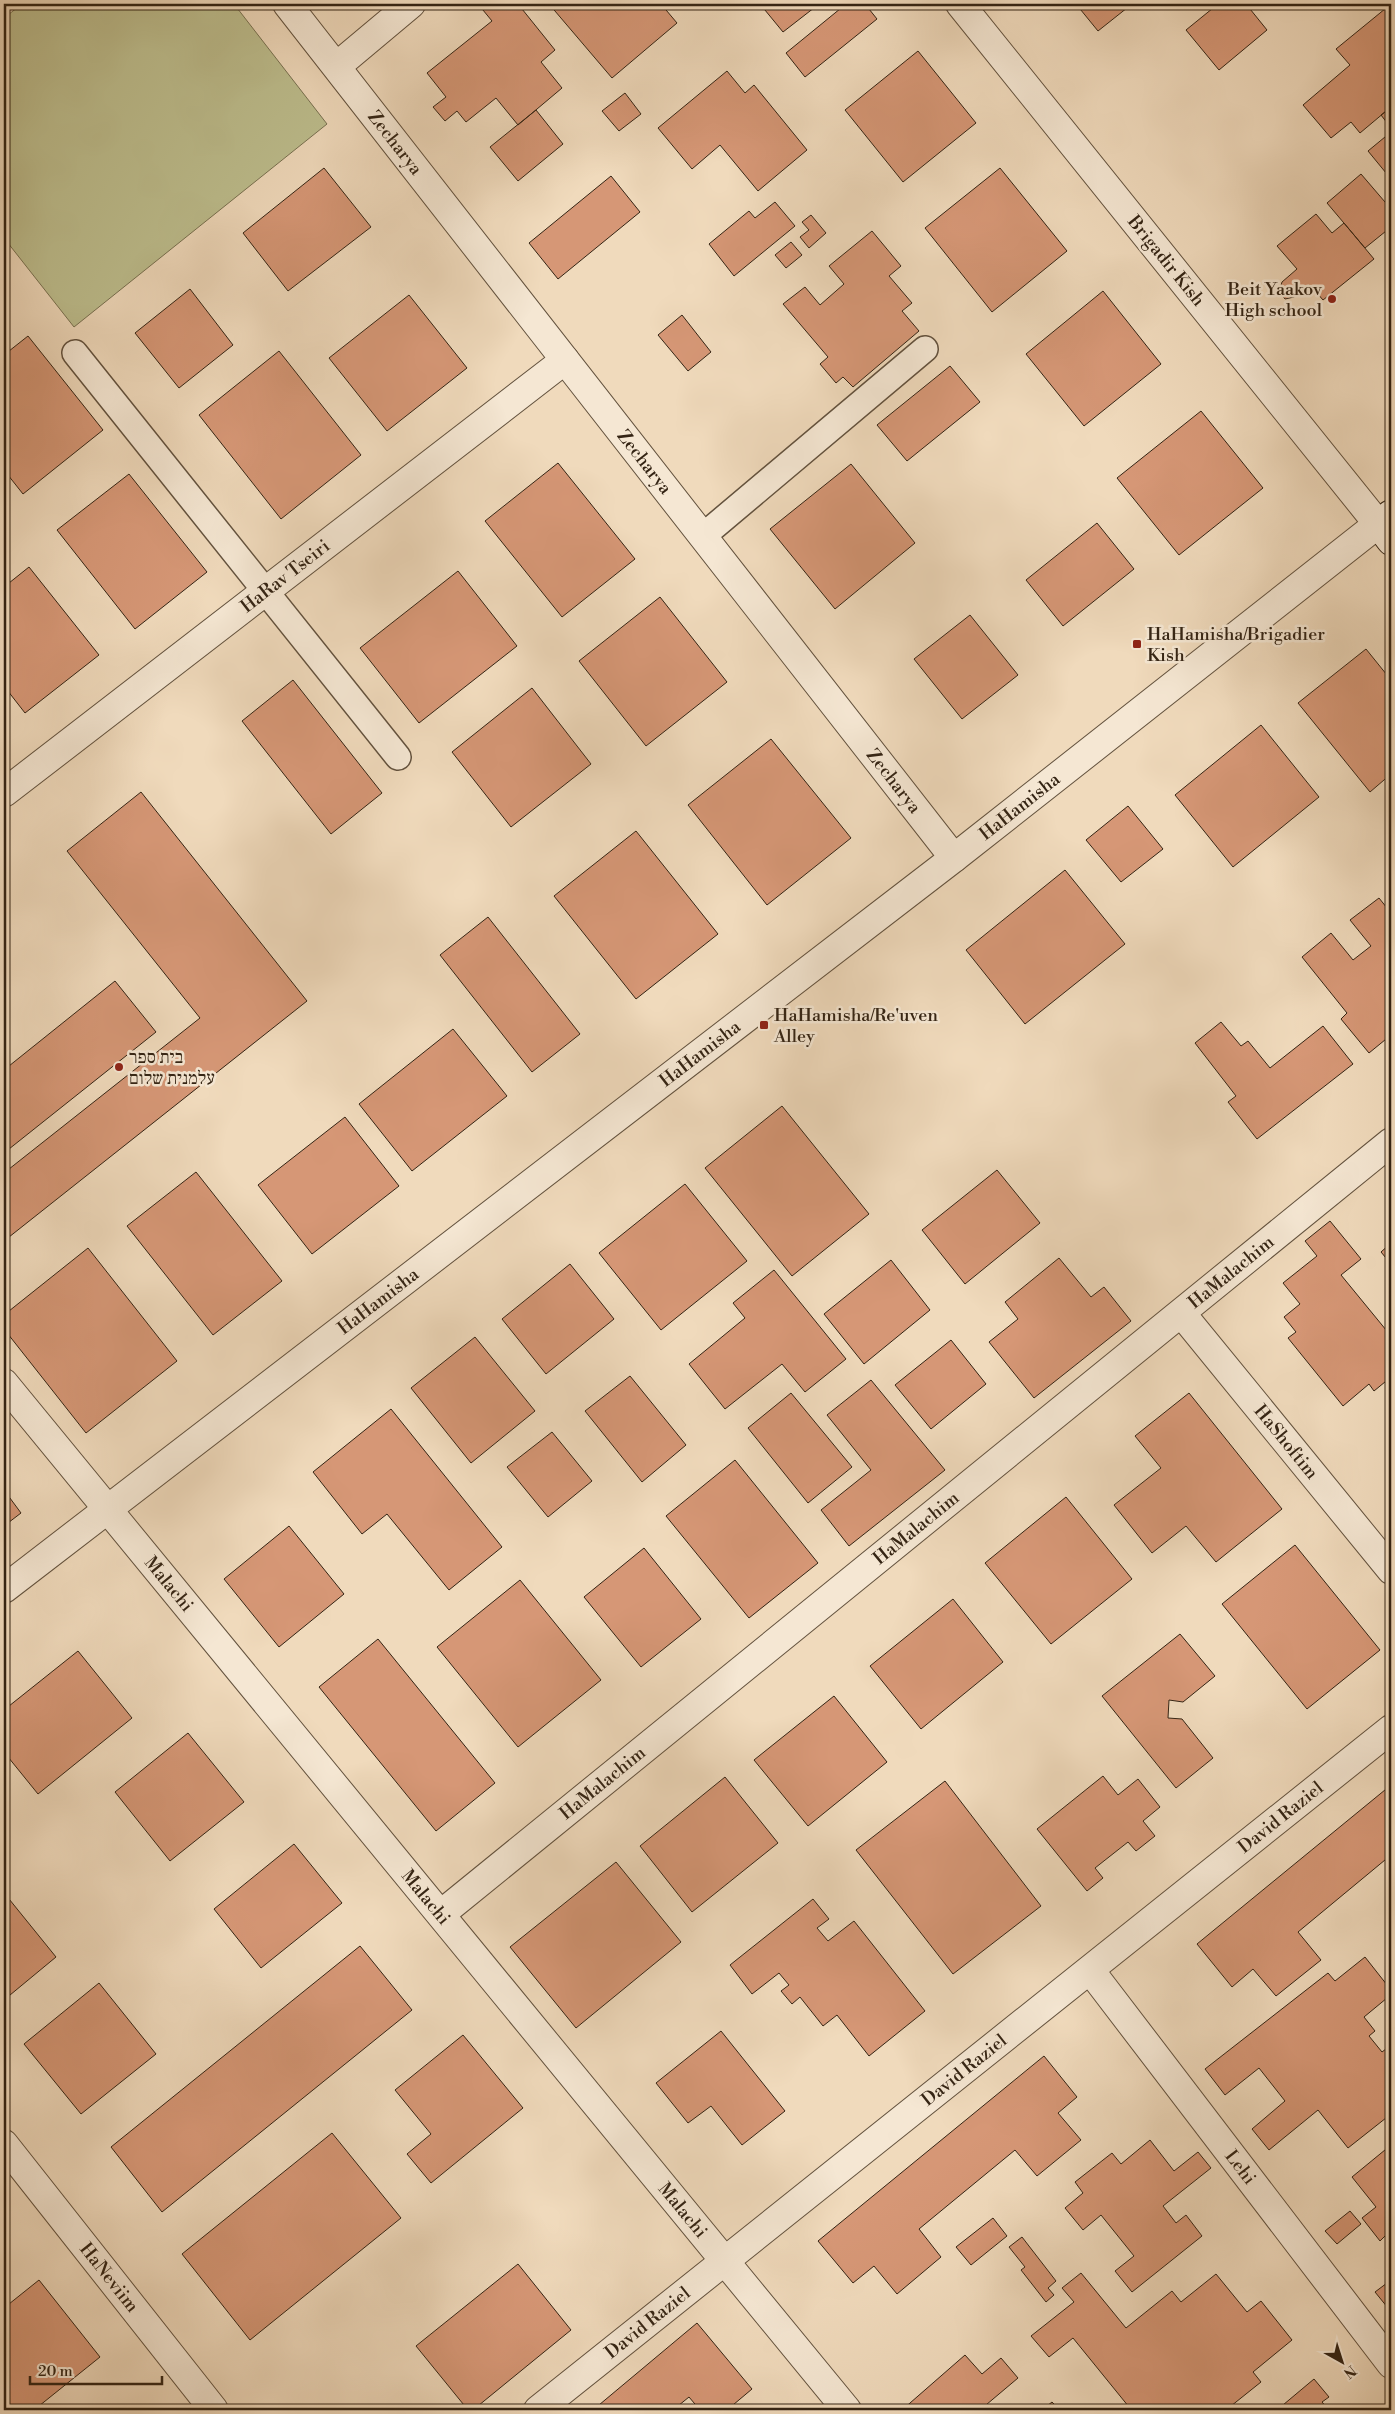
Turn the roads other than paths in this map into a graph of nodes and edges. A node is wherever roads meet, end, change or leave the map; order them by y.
1 (287, 4) edge
2 (411, 4) edge
3 (960, 4) edge
4 (337, 66) junction
5 (925, 349) dead end
6 (75, 353) dead end
7 (565, 360) junction
8 (1387, 526) edge
9 (703, 536) junction
10 (265, 592) junction
11 (398, 758) dead end
12 (4, 793) edge
13 (954, 858) junction
14 (1391, 1142) edge
15 (1182, 1314) junction
16 (4, 1383) edge
17 (106, 1508) junction
18 (1391, 1570) edge
19 (4, 1588) edge
20 (1391, 1729) edge
21 (441, 1914) junction
22 (1090, 1970) junction
23 (4, 2144) edge
24 (724, 2261) junction
25 (1391, 2364) edge
26 (214, 2410) edge
27 (538, 2410) edge
28 (847, 2410) edge

1 - 4 street, Zecharya
2 - 4 street
3 - 8 street, Brigadir Kish
4 - 7 street, Zecharya
5 - 9 lane
6 - 10 lane
7 - 9 street, Zecharya
7 - 10 street, HaRav Tseiri
8 - 13 street, HaHamisha
9 - 13 street, Zecharya
10 - 11 lane
10 - 12 street, HaRav Tseiri
13 - 17 street, HaHamisha
14 - 15 street, HaMalachim
15 - 18 street, HaShoftim
15 - 21 street, HaMalachim
16 - 17 street, Malachi
17 - 19 street, HaHamisha
17 - 21 street, Malachi
20 - 22 street, David Raziel
21 - 24 street, Malachi
22 - 24 street, David Raziel
22 - 25 street, Lehi
23 - 26 street, HaNeviim
24 - 27 street, David Raziel
24 - 28 street, Malachi

